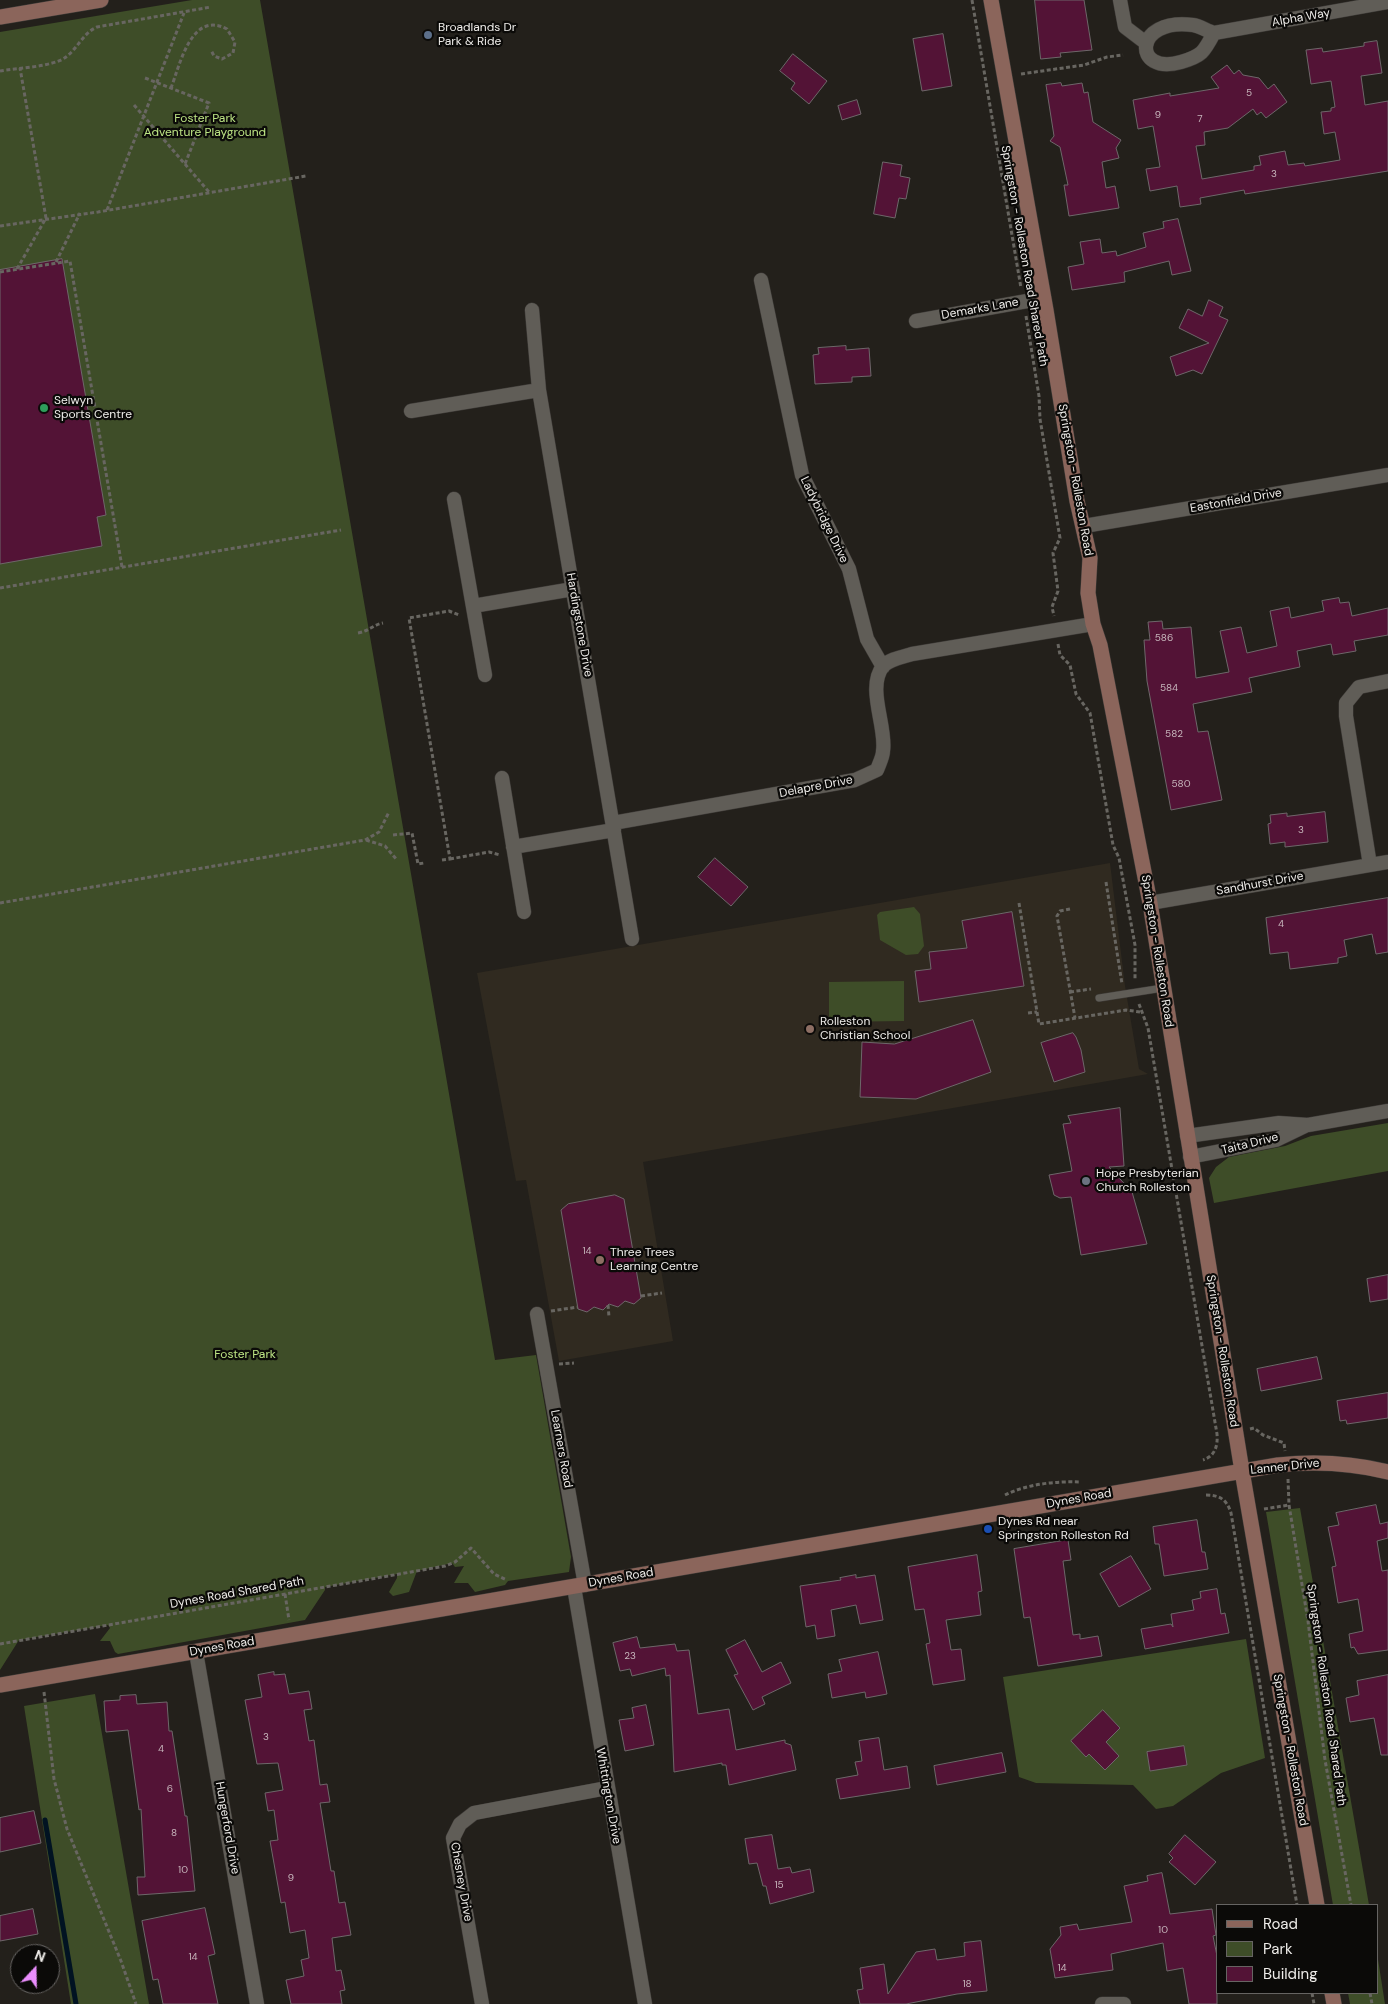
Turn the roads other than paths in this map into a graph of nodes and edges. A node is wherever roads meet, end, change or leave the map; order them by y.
1 (101, 0) edge
2 (991, 0) edge
3 (1120, 0) edge
4 (1388, 2) edge
5 (0, 17) edge
6 (1214, 33) junction
7 (1146, 43) junction
8 (761, 280) dead end
9 (1044, 298) junction
10 (532, 310) dead end
11 (916, 321) dead end
12 (539, 390) junction
13 (411, 411) dead end
14 (1388, 475) edge
15 (454, 499) dead end
16 (1084, 526) junction
17 (573, 589) junction
18 (472, 606) junction
19 (1093, 624) junction
20 (883, 667) junction
21 (485, 676) dead end
22 (1388, 681) edge
23 (502, 778) dead end
24 (614, 827) junction
25 (508, 851) junction
26 (1388, 862) edge
27 (1370, 865) junction
28 (1150, 903) junction
29 (524, 912) dead end
30 (632, 939) dead end
31 (1164, 988) junction
32 (1099, 998) dead end
33 (1388, 1111) edge
34 (1308, 1125) junction
35 (1187, 1136) junction
36 (1190, 1157) junction
37 (542, 1313) road end
38 (1242, 1471) junction
39 (1388, 1472) edge
40 (579, 1586) junction
41 (196, 1652) junction
42 (0, 1685) edge
43 (607, 1788) junction
44 (1317, 1904) edge
45 (257, 2004) edge
46 (482, 2004) edge
47 (645, 2004) edge
48 (1102, 2004) edge
49 (1124, 2004) edge

1 - 5 main road
2 - 9 main road, Springston - Rolleston Road
3 - 7 street
4 - 6 street, Alpha Way
6 - 7 street, Alpha Way
6 - 7 street
8 - 20 street, Ladybridge Drive
9 - 11 street, Demarks Lane
9 - 16 main road, Springston - Rolleston Road
10 - 12 street, Hardingstone Drive
12 - 13 street
12 - 17 street, Hardingstone Drive
14 - 16 street, Eastonfield Drive
15 - 18 street
16 - 19 main road, Springston - Rolleston Road
17 - 18 street
17 - 24 street, Hardingstone Drive
18 - 21 street
19 - 20 street
19 - 28 main road, Springston - Rolleston Road
20 - 24 street, Delapre Drive
22 - 27 street
23 - 25 street
24 - 25 street, Delapre Drive
24 - 30 street, Hardingstone Drive
25 - 29 street
26 - 27 street, Sandhurst Drive
27 - 28 street, Sandhurst Drive
28 - 31 main road, Springston - Rolleston Road
31 - 32 lane
31 - 35 main road, Springston - Rolleston Road
33 - 34 street, Taita Drive
34 - 35 street, Taita Drive
34 - 36 street, Taita Drive
35 - 36 main road, Springston - Rolleston Road
36 - 38 main road, Springston - Rolleston Road
37 - 40 street, Learners Road
38 - 39 main road, Lanner Drive
38 - 40 main road, Dynes Road
38 - 44 main road, Springston - Rolleston Road
40 - 41 main road, Dynes Road
40 - 43 street, Whittington Drive
41 - 42 main road, Dynes Road
41 - 45 street, Hungerford Drive
43 - 46 street, Chesney Drive
43 - 47 street, Whittington Drive
48 - 49 street

